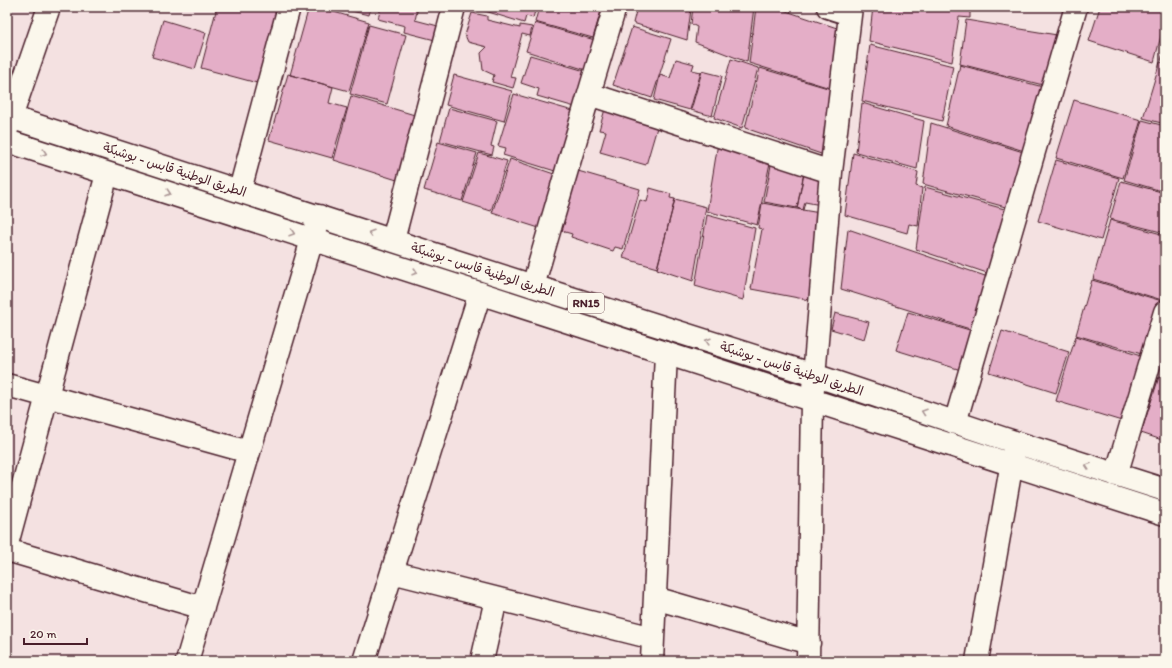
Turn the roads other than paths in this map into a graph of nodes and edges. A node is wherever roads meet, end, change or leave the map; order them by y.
1 (49, 7) edge
2 (289, 7) edge
3 (454, 7) edge
4 (615, 7) edge
5 (828, 7) edge
6 (1076, 7) edge
7 (851, 11) edge
8 (589, 94) junction
9 (8, 121) edge
10 (7, 141) edge
11 (831, 172) junction
12 (107, 174) junction
13 (240, 190) junction
14 (319, 216) junction
15 (312, 239) junction
16 (393, 240) junction
17 (533, 286) junction
18 (480, 293) junction
19 (1165, 312) edge
20 (666, 353) junction
21 (814, 374) junction
22 (7, 385) edge
23 (47, 395) junction
24 (812, 401) junction
25 (956, 423) junction
26 (1015, 442) junction
27 (249, 452) junction
28 (1010, 464) junction
29 (1116, 475) junction
30 (1165, 490) edge
31 (1165, 514) edge
32 (7, 544) edge
33 (7, 550) edge
34 (392, 572) junction
35 (655, 598) junction
36 (496, 599) junction
37 (203, 608) junction
38 (653, 638) junction
39 (808, 652) edge
40 (187, 661) edge
41 (364, 661) edge
42 (482, 661) edge
43 (652, 661) edge
44 (977, 661) edge

1 - 9 street
2 - 13 street
3 - 16 street
4 - 8 street
5 - 7 street
6 - 25 street
7 - 11 street
8 - 11 street
8 - 17 street
9 - 13 street, الطريق الوطنية قابس - بوشبكة / RN15
10 -> 12 street, الطريق الوطنية قابس - بوشبكة / RN15
11 - 21 street
12 -> 15 street, الطريق الوطنية قابس - بوشبكة / RN15
12 - 23 street
13 - 14 street, الطريق الوطنية قابس - بوشبكة / RN15
14 - 15 street
16 -> 14 street, الطريق الوطنية قابس - بوشبكة / RN15
15 -> 18 street, الطريق الوطنية قابس - بوشبكة / RN15
15 - 27 street
16 - 17 street, الطريق الوطنية قابس - بوشبكة / RN15
21 -> 17 street, الطريق الوطنية قابس - بوشبكة / RN15
18 - 20 street, الطريق الوطنية قابس - بوشبكة / RN15
18 - 34 street
19 - 29 street
20 - 24 street, الطريق الوطنية قابس - بوشبكة / RN15
20 - 35 street
21 - 24 street
25 -> 21 street, الطريق الوطنية قابس - بوشبكة / RN15
22 - 23 street
23 - 27 street
23 - 32 street
24 - 28 street, الطريق الوطنية قابس - بوشبكة / RN15
24 - 39 street
25 - 26 street, الطريق الوطنية قابس - بوشبكة / RN15
26 - 28 street
29 -> 26 street, الطريق الوطنية قابس - بوشبكة / RN15
27 - 37 street
28 - 31 street, الطريق الوطنية قابس - بوشبكة / RN15
28 - 44 street
29 - 30 street, الطريق الوطنية قابس - بوشبكة / RN15
33 - 37 street
34 - 36 street
34 - 41 street
35 - 38 street
35 - 39 street
36 - 38 street
36 - 42 street
37 - 40 street
38 - 43 street

